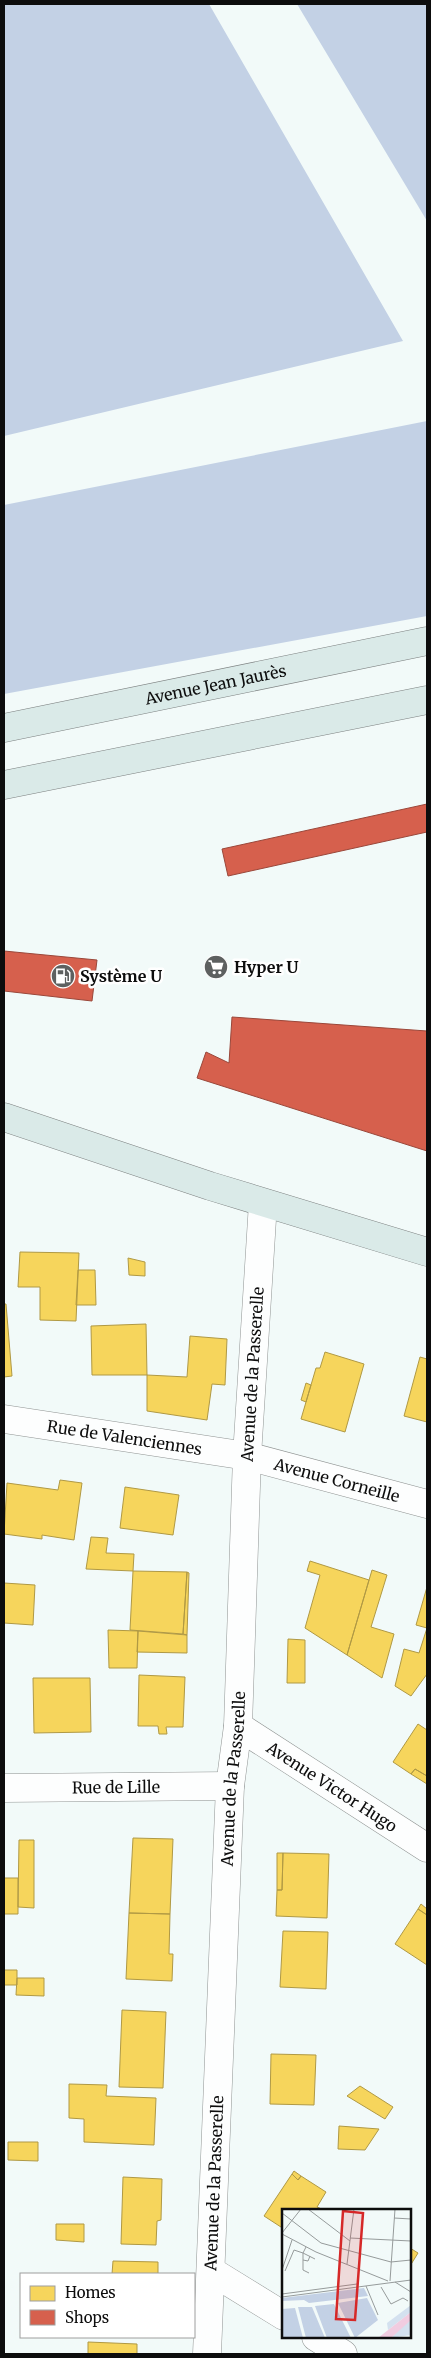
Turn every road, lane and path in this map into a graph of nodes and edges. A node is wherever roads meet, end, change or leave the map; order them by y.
1 (427, 641) edge
2 (427, 700) edge
3 (4, 728) edge
4 (4, 785) edge
5 (4, 1117) edge
6 (263, 1203) junction
7 (427, 1252) edge
8 (4, 1420) edge
9 (247, 1456) junction
10 (427, 1504) edge
11 (238, 1726) junction
12 (230, 1786) junction
13 (4, 1788) edge
14 (427, 1848) edge
15 (211, 2271) junction
16 (282, 2315) edge
17 (318, 2338) edge
18 (207, 2354) edge
19 (343, 2354) edge

1 - 3 main road, Avenue Jean Jaurès
2 - 4 main road
5 - 6 main road
6 - 7 main road
6 - 9 street, Avenue de la Passerelle
8 - 9 street, Rue de Valenciennes
9 - 10 street, Avenue Corneille
9 - 11 street, Avenue de la Passerelle
11 - 12 street, Avenue de la Passerelle
11 - 14 street, Avenue Victor Hugo
12 - 13 street, Rue de Lille
12 - 15 street, Avenue de la Passerelle
15 - 16 street
15 - 18 street, Avenue de la Passerelle
17 - 19 street

